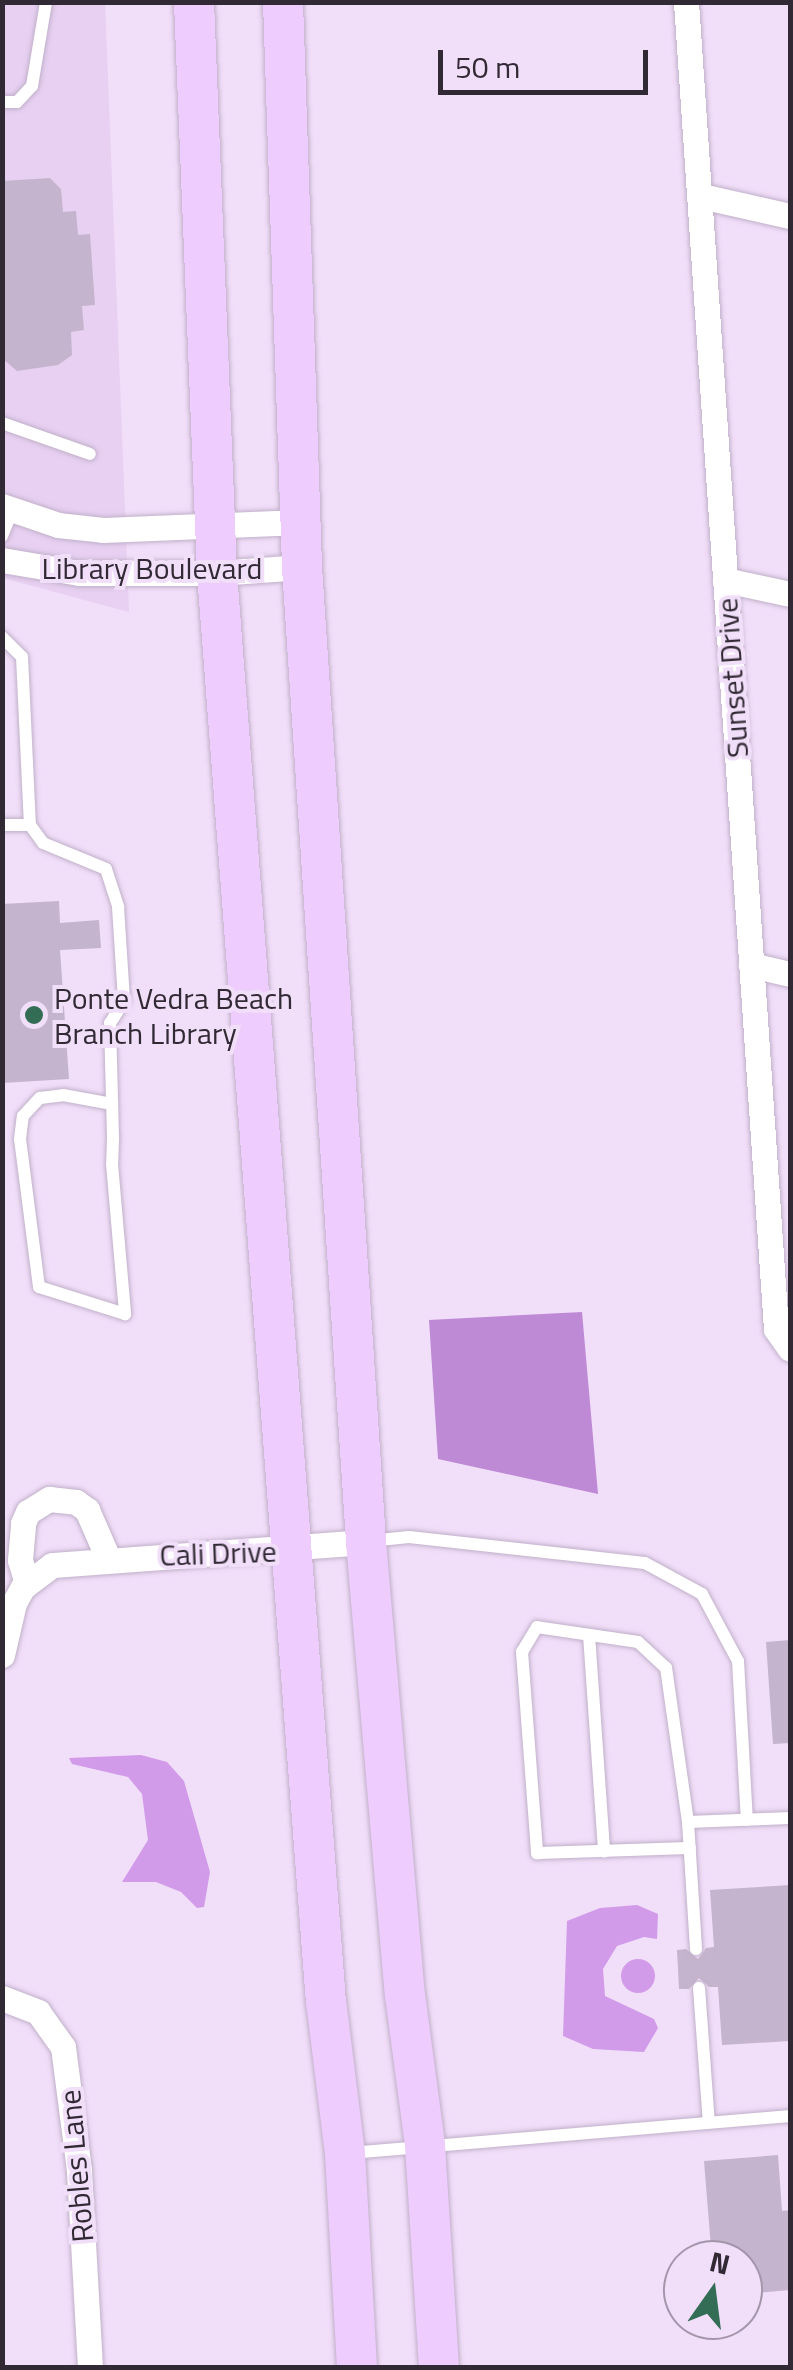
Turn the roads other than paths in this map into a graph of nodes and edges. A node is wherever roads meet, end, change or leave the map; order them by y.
1 (46, 2) edge
2 (194, 2) edge
3 (283, 2) edge
4 (686, 2) edge
5 (2, 102) edge
6 (700, 196) junction
7 (790, 216) edge
8 (2, 423) edge
9 (90, 454) dead end
10 (7, 508) edge
11 (301, 522) junction
12 (217, 528) junction
13 (2, 536) edge
14 (2, 560) edge
15 (302, 567) junction
16 (217, 573) junction
17 (726, 580) junction
18 (790, 594) edge
19 (2, 637) edge
20 (30, 825) junction
21 (2, 826) edge
22 (751, 966) junction
23 (790, 974) edge
24 (112, 1104) junction
25 (790, 1349) edge
26 (366, 1542) junction
27 (292, 1550) junction
28 (108, 1558) junction
29 (26, 1583) junction
30 (590, 1635) junction
31 (2, 1655) edge
32 (790, 1818) edge
33 (747, 1820) junction
34 (688, 1822) junction
35 (690, 1848) junction
36 (604, 1851) junction
37 (696, 1948) dead end
38 (699, 1988) dead end
39 (2, 1998) edge
40 (790, 2116) edge
41 (709, 2123) junction
42 (425, 2145) junction
43 (345, 2153) junction
44 (90, 2368) edge
45 (358, 2368) edge
46 (438, 2368) edge

1 - 5 lane
2 - 12 main road
3 - 11 main road
4 - 6 street, Sunset Drive
6 - 7 street
6 - 17 street, Sunset Drive
8 - 9 lane
10 - 12 street, Library Boulevard
10 - 13 lane
11 - 12 street, Library Boulevard
11 - 15 main road
12 - 16 main road
14 - 16 street, Library Boulevard
15 - 16 street, Library Boulevard
15 - 26 main road
16 - 27 main road
17 - 18 street
17 - 22 street, Sunset Drive
19 - 20 lane
20 - 21 lane
20 - 24 lane
22 - 23 street
22 - 25 street, Sunset Drive
24 - 24 lane
26 - 27 street, Cali Drive
26 - 33 lane
26 - 42 main road
27 - 28 street, Cali Drive
27 - 43 main road
28 - 29 street, Cali Drive
28 - 29 street
29 - 31 street
30 - 34 lane
30 - 36 lane
30 - 36 lane
32 - 33 lane
33 - 34 lane
34 - 35 lane
35 - 36 lane
35 - 37 lane
38 - 41 lane
39 - 44 street, Robles Lane
40 - 41 lane
41 - 42 lane
42 - 43 lane
42 - 46 main road
43 - 45 main road

